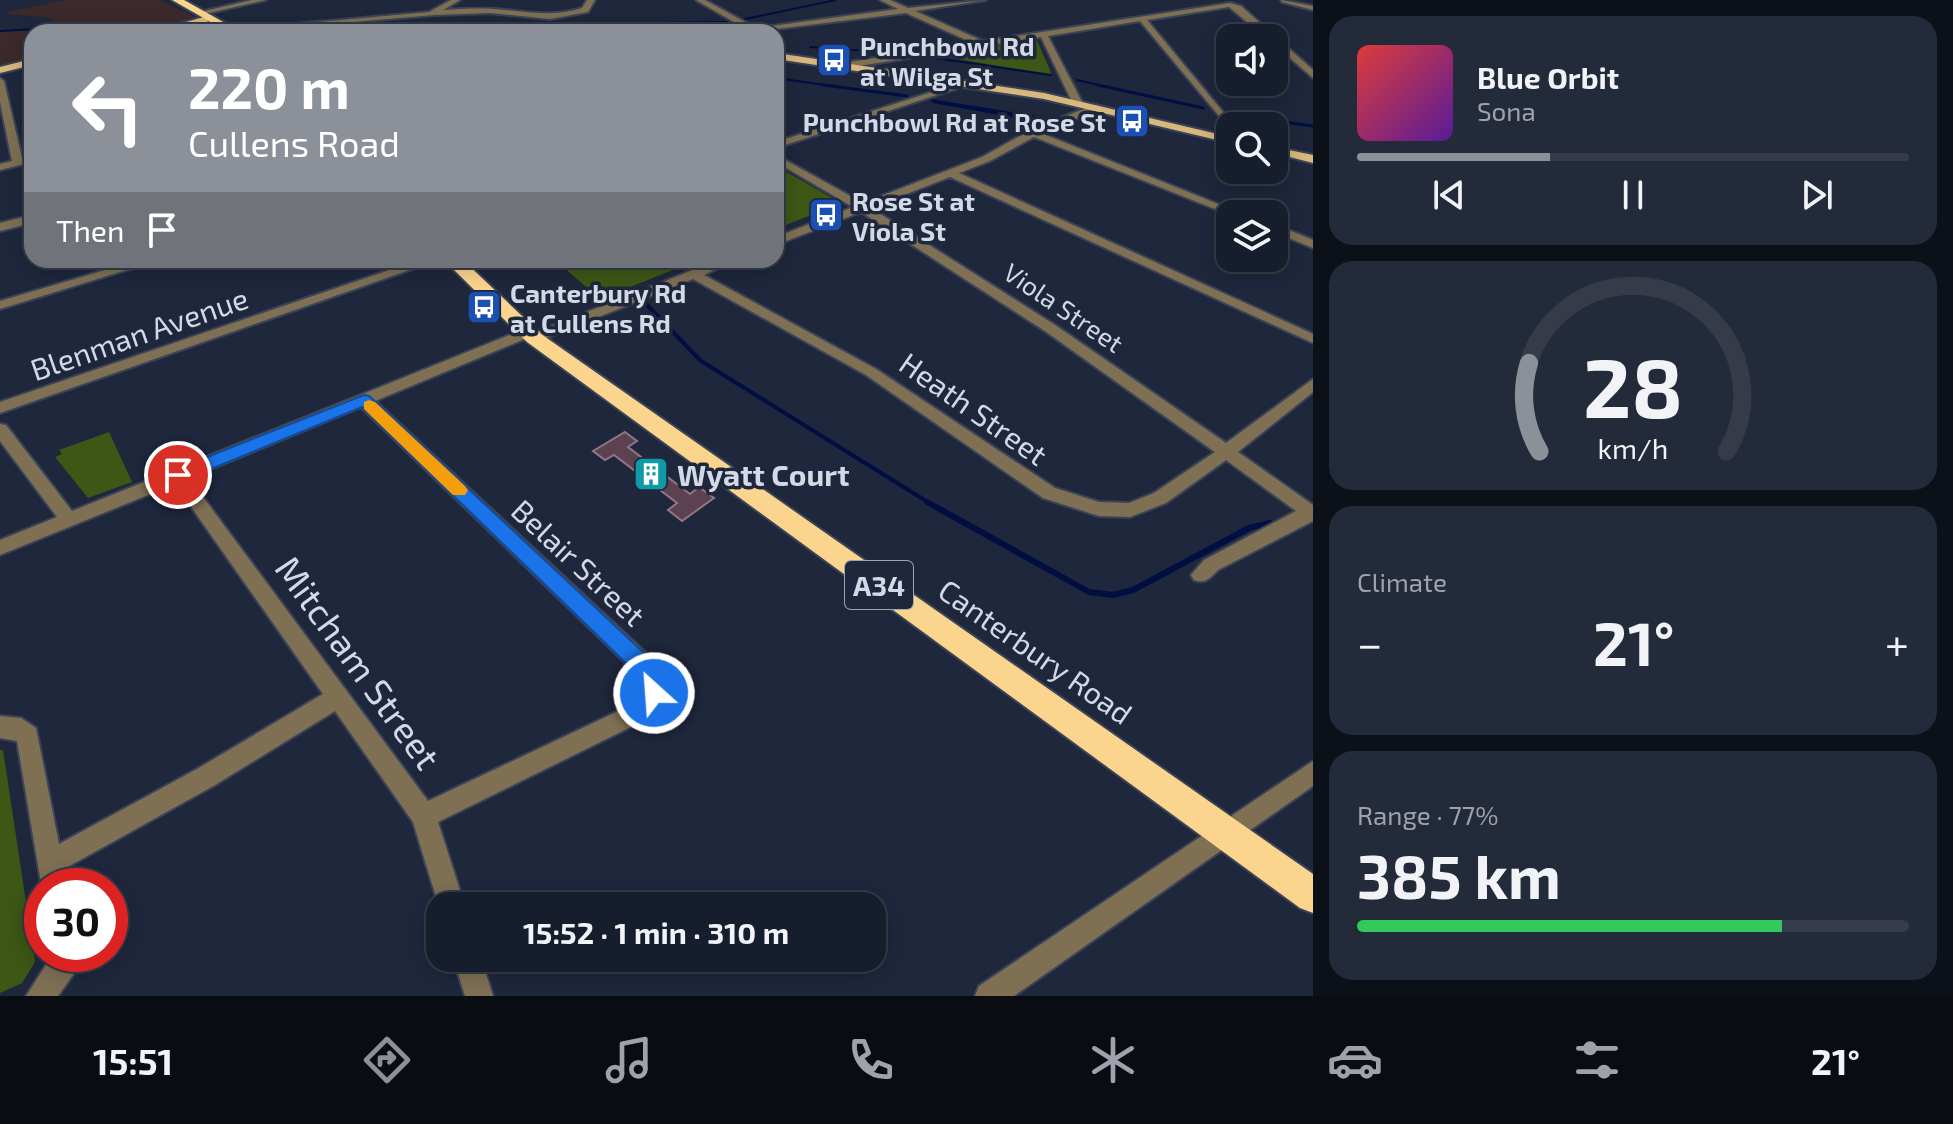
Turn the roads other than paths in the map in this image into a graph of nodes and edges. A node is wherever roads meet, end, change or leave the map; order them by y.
1 (177, 0) edge
2 (262, 0) edge
3 (456, 0) edge
4 (591, 0) edge
5 (700, 0) edge
6 (884, 0) edge
7 (982, 0) edge
8 (1285, 0) edge
9 (1313, 8) edge
10 (907, 10) junction
11 (200, 13) junction
12 (431, 14) junction
13 (211, 18) junction
14 (1142, 19) junction
15 (187, 24) edge
16 (222, 24) edge
17 (315, 24) edge
18 (742, 24) edge
19 (1256, 24) edge
20 (784, 28) edge
21 (1043, 34) junction
22 (982, 44) junction
23 (1288, 52) edge
24 (784, 57) edge
25 (24, 64) edge
26 (846, 65) junction
27 (0, 70) edge
28 (1313, 75) edge
29 (0, 81) edge
30 (966, 84) junction
31 (1078, 104) junction
32 (1095, 108) junction
33 (1218, 112) edge
34 (1033, 133) junction
35 (1216, 137) edge
36 (784, 142) edge
37 (1288, 153) edge
38 (1313, 159) edge
39 (24, 161) edge
40 (18, 162) junction
41 (784, 162) edge
42 (0, 167) edge
43 (950, 173) junction
44 (864, 206) junction
45 (1216, 206) edge
46 (24, 221) edge
47 (0, 227) edge
48 (1288, 234) edge
49 (784, 238) edge
50 (1313, 244) edge
51 (126, 268) edge
52 (409, 268) edge
53 (461, 268) edge
54 (708, 268) edge
55 (693, 274) junction
56 (0, 305) edge
57 (530, 336) junction
58 (1313, 339) edge
59 (1313, 384) edge
60 (364, 400) junction
61 (0, 408) edge
62 (0, 429) edge
63 (1226, 452) junction
64 (178, 475) junction
65 (1312, 513) edge
66 (69, 520) junction
67 (0, 548) edge
68 (1201, 575) dead end
69 (339, 697) junction
70 (0, 727) edge
71 (1313, 772) edge
72 (424, 816) junction
73 (1225, 832) junction
74 (51, 868) edge
75 (63, 868) edge
76 (448, 892) edge
77 (1313, 895) edge
78 (55, 972) edge
79 (471, 972) edge
80 (40, 996) edge
81 (479, 996) edge
82 (989, 996) edge

1 - 11 highway
2 - 11 street
3 - 12 street
4 - 12 street
5 - 18 street
6 - 10 street
7 - 10 street
8 - 9 street
10 - 20 street
10 - 22 street
11 - 13 highway
12 - 17 street
13 - 15 main road
13 - 16 highway
14 - 19 street
14 - 21 street
14 - 33 street
21 - 22 street
21 - 31 street
22 - 26 street
23 - 28 street
24 - 26 main road
25 - 27 main road
26 - 30 main road
29 - 40 street
30 - 31 main road
30 - 36 street
31 - 32 main road
32 - 34 street
32 - 35 main road
34 - 43 street
34 - 45 street
37 - 38 main road
39 - 40 street
40 - 42 street
41 - 44 street, Viola Street
43 - 44 street
43 - 58 street
44 - 49 street
44 - 63 street, Viola Street
46 - 47 street
48 - 50 street
51 - 56 street
52 - 61 street, Blenman Avenue
53 - 57 highway, Canterbury Road / A34
54 - 55 street
55 - 57 street
55 - 63 street, Heath Street
57 - 60 street
57 - 73 highway, Canterbury Road / A34
59 - 63 street, Heath Street
60 - 64 street
60 - 72 street, Belair Street
62 - 66 street
63 - 65 street, Viola Street
64 - 66 street
64 - 69 street, Mitcham Street
65 - 68 street
66 - 67 street
69 - 72 street, Mitcham Street
69 - 75 street
70 - 74 street
71 - 73 street
72 - 76 street, Mitcham Street
73 - 77 highway, Canterbury Road / A34
73 - 82 street
78 - 80 street
79 - 81 street

